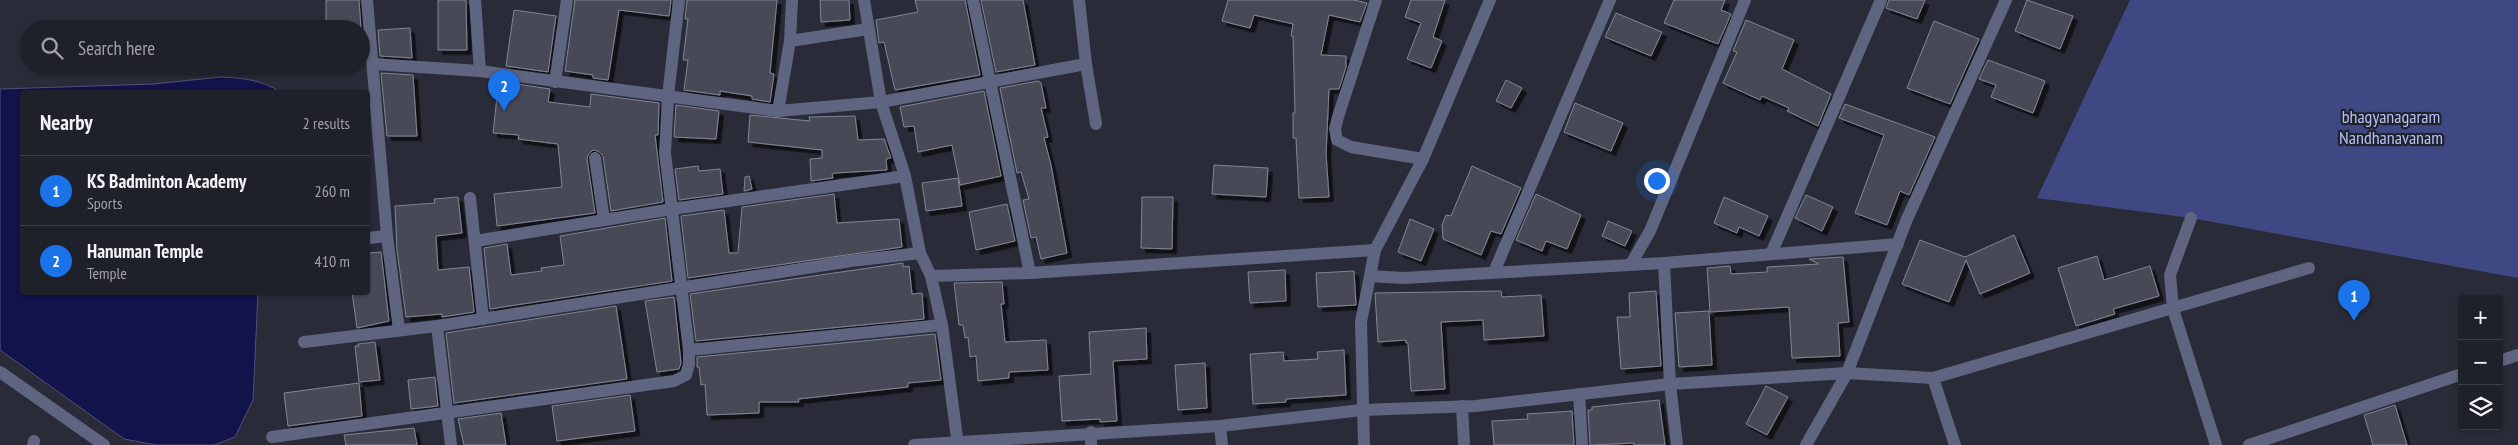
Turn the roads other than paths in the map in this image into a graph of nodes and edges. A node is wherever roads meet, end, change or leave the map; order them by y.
1 (367, 0) edge
2 (476, 0) edge
3 (568, 0) edge
4 (679, 0) edge
5 (792, 0) edge
6 (864, 0) edge
7 (973, 0) edge
8 (1079, 0) edge
9 (1490, 0) edge
10 (1610, 0) edge
11 (1745, 0) edge
12 (1881, 0) edge
13 (2006, 0) edge
14 (1373, 1) edge
15 (369, 20) edge
16 (868, 29) junction
17 (370, 32) edge
18 (790, 41) junction
19 (373, 64) junction
20 (1086, 64) junction
21 (480, 71) junction
22 (555, 82) junction
23 (989, 83) junction
24 (668, 96) junction
25 (881, 102) junction
26 (778, 111) junction
27 (1096, 124) dead end
28 (595, 158) dead end
29 (1422, 159) junction
30 (905, 176) junction
31 (470, 198) dead end
32 (672, 209) junction
33 (2191, 218) dead end
34 (604, 220) junction
35 (387, 236) junction
36 (370, 238) edge
37 (475, 241) junction
38 (1898, 244) junction
39 (1375, 250) junction
40 (920, 253) junction
41 (1771, 254) junction
42 (1664, 263) junction
43 (1631, 264) junction
44 (2309, 268) dead end
45 (1494, 272) junction
46 (1030, 273) junction
47 (931, 276) junction
48 (1370, 276) junction
49 (682, 288) junction
50 (2173, 309) junction
51 (483, 319) junction
52 (942, 325) junction
53 (437, 326) junction
54 (399, 330) junction
55 (304, 342) dead end
56 (689, 350) junction
57 (2518, 355) edge
58 (2503, 360) edge
59 (0, 372) edge
60 (1847, 373) junction
61 (2458, 375) edge
62 (1933, 378) junction
63 (1670, 384) junction
64 (1579, 394) junction
65 (1462, 406) junction
66 (1362, 410) junction
67 (448, 413) junction
68 (1220, 426) junction
69 (272, 437) dead end
70 (1091, 439) edge
71 (958, 444) edge
72 (104, 445) edge
73 (451, 445) edge
74 (914, 445) edge
75 (1222, 445) edge
76 (1364, 445) edge
77 (1464, 445) edge
78 (1582, 445) edge
79 (1677, 445) edge
80 (1806, 445) edge
81 (1955, 445) edge
82 (2216, 445) edge
83 (2249, 445) edge

1 - 15 street
2 - 21 street
3 - 22 street
4 - 24 street
5 - 18 street
6 - 16 street
7 - 23 street
8 - 20 street
9 - 29 street
10 - 45 street
11 - 43 street
12 - 41 street
13 - 38 street
14 - 29 street
16 - 18 street
16 - 25 street
17 - 19 street
18 - 26 street
19 - 21 street
19 - 35 street
20 - 23 street
20 - 27 street
21 - 22 street
22 - 24 street
23 - 25 street
23 - 46 street
24 - 26 street
24 - 32 street
25 - 26 street
25 - 30 street
28 - 34 street
29 - 39 street
30 - 32 street
30 - 40 street
31 - 37 street
32 - 34 street
32 - 49 street
33 - 50 street
34 - 37 street
35 - 36 street
35 - 54 street
37 - 51 street
38 - 41 street
38 - 60 street
39 - 46 street
39 - 48 street
40 - 47 street
40 - 49 street
41 - 42 street
42 - 43 street
42 - 63 street
43 - 45 street
44 - 50 street
45 - 48 street
46 - 47 street
47 - 52 street
48 - 66 street
49 - 51 street
49 - 56 street
50 - 62 street
50 - 82 street
51 - 53 street
52 - 56 street
52 - 71 street
53 - 54 street
53 - 67 street
54 - 55 street
56 - 67 street
57 - 58 street
59 - 72 street
60 - 62 street
60 - 63 street
60 - 80 street
61 - 83 street
62 - 81 street
63 - 64 street
63 - 79 street
64 - 65 street
64 - 78 street
65 - 66 street
65 - 77 street
66 - 68 street
66 - 76 street
67 - 69 street
67 - 73 street
68 - 70 street
68 - 75 street
70 - 71 street
71 - 74 street

